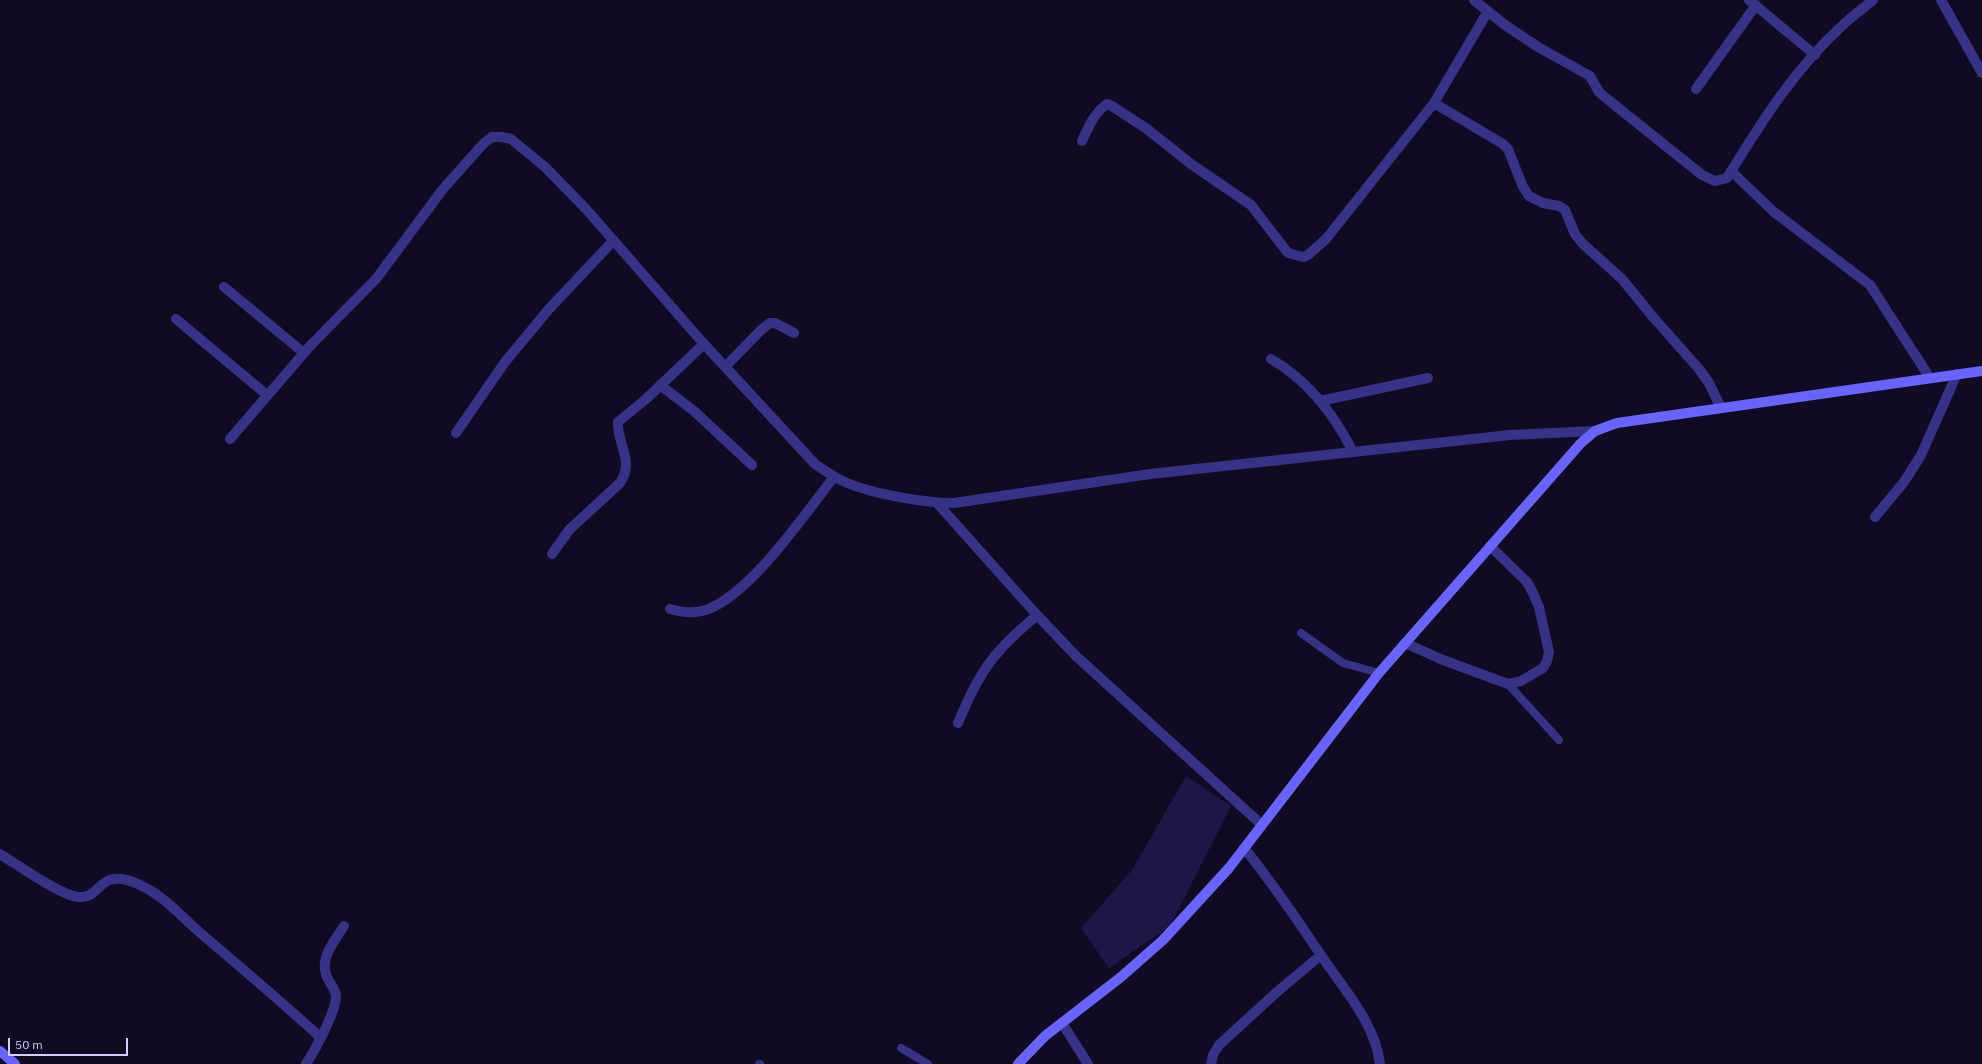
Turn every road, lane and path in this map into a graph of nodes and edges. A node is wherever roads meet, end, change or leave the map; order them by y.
1 (1474, 0) edge
2 (1873, 0) edge
3 (1941, 0) edge
4 (1753, 3) edge
5 (1488, 11) junction
6 (1815, 55) junction
7 (1982, 73) edge
8 (1696, 89) dead end
9 (1434, 103) junction
10 (1082, 141) dead end
11 (1731, 171) junction
12 (613, 241) junction
13 (224, 287) dead end
14 (176, 319) dead end
15 (794, 333) dead end
16 (704, 344) junction
17 (304, 353) junction
18 (1271, 359) dead end
19 (725, 367) junction
20 (1982, 370) edge
21 (1957, 374) junction
22 (1428, 378) dead end
23 (1930, 378) junction
24 (660, 386) junction
25 (267, 395) junction
26 (1320, 401) junction
27 (1722, 408) junction
28 (1595, 431) junction
29 (456, 433) dead end
30 (230, 439) dead end
31 (1354, 452) junction
32 (752, 465) dead end
33 (834, 477) junction
34 (937, 503) junction
35 (1875, 517) dead end
36 (1490, 546) junction
37 (552, 554) dead end
38 (670, 608) dead end
39 (1037, 615) junction
40 (1301, 633) dead end
41 (1405, 643) junction
42 (1379, 673) junction
43 (1508, 684) junction
44 (958, 723) dead end
45 (1559, 740) dead end
46 (1262, 825) junction
47 (1244, 848) junction
48 (0, 854) edge
49 (344, 926) dead end
50 (1321, 955) junction
51 (1062, 1023) junction
52 (321, 1038) junction
53 (901, 1048) dead end
54 (0, 1051) edge
55 (15, 1064) edge
56 (306, 1064) edge
57 (928, 1064) edge
58 (1018, 1064) edge
59 (1088, 1064) edge
60 (1210, 1064) edge
61 (1380, 1064) edge

1 - 5 street
2 - 6 street
3 - 7 street
4 - 6 street
4 - 8 street
5 - 9 street
5 - 11 street
6 - 11 street
9 - 10 street
9 - 27 street
11 - 23 street
12 - 16 street
12 - 17 street
12 - 29 street
13 - 17 street
14 - 25 street
15 - 19 street
16 - 19 street
16 - 24 street
17 - 25 street
18 - 26 street
19 - 33 street
20 - 21 main road
21 - 23 main road
21 - 35 street
22 - 26 street
23 - 27 main road
24 - 32 street
24 - 37 street
25 - 30 street
26 - 31 street
27 - 28 main road
28 - 31 street
28 - 36 main road
31 - 34 street
33 - 34 street
33 - 38 street
34 - 39 street
36 - 41 main road
36 - 43 street
39 - 44 street
39 - 46 street
40 - 42 lane
41 - 42 main road
41 - 43 street
42 - 46 main road
43 - 45 lane
46 - 47 main road
47 - 50 street
47 - 51 main road
48 - 52 street
49 - 52 street
50 - 60 street
50 - 61 street
51 - 58 main road
51 - 59 street
52 - 56 street
53 - 57 lane
54 - 55 main road

